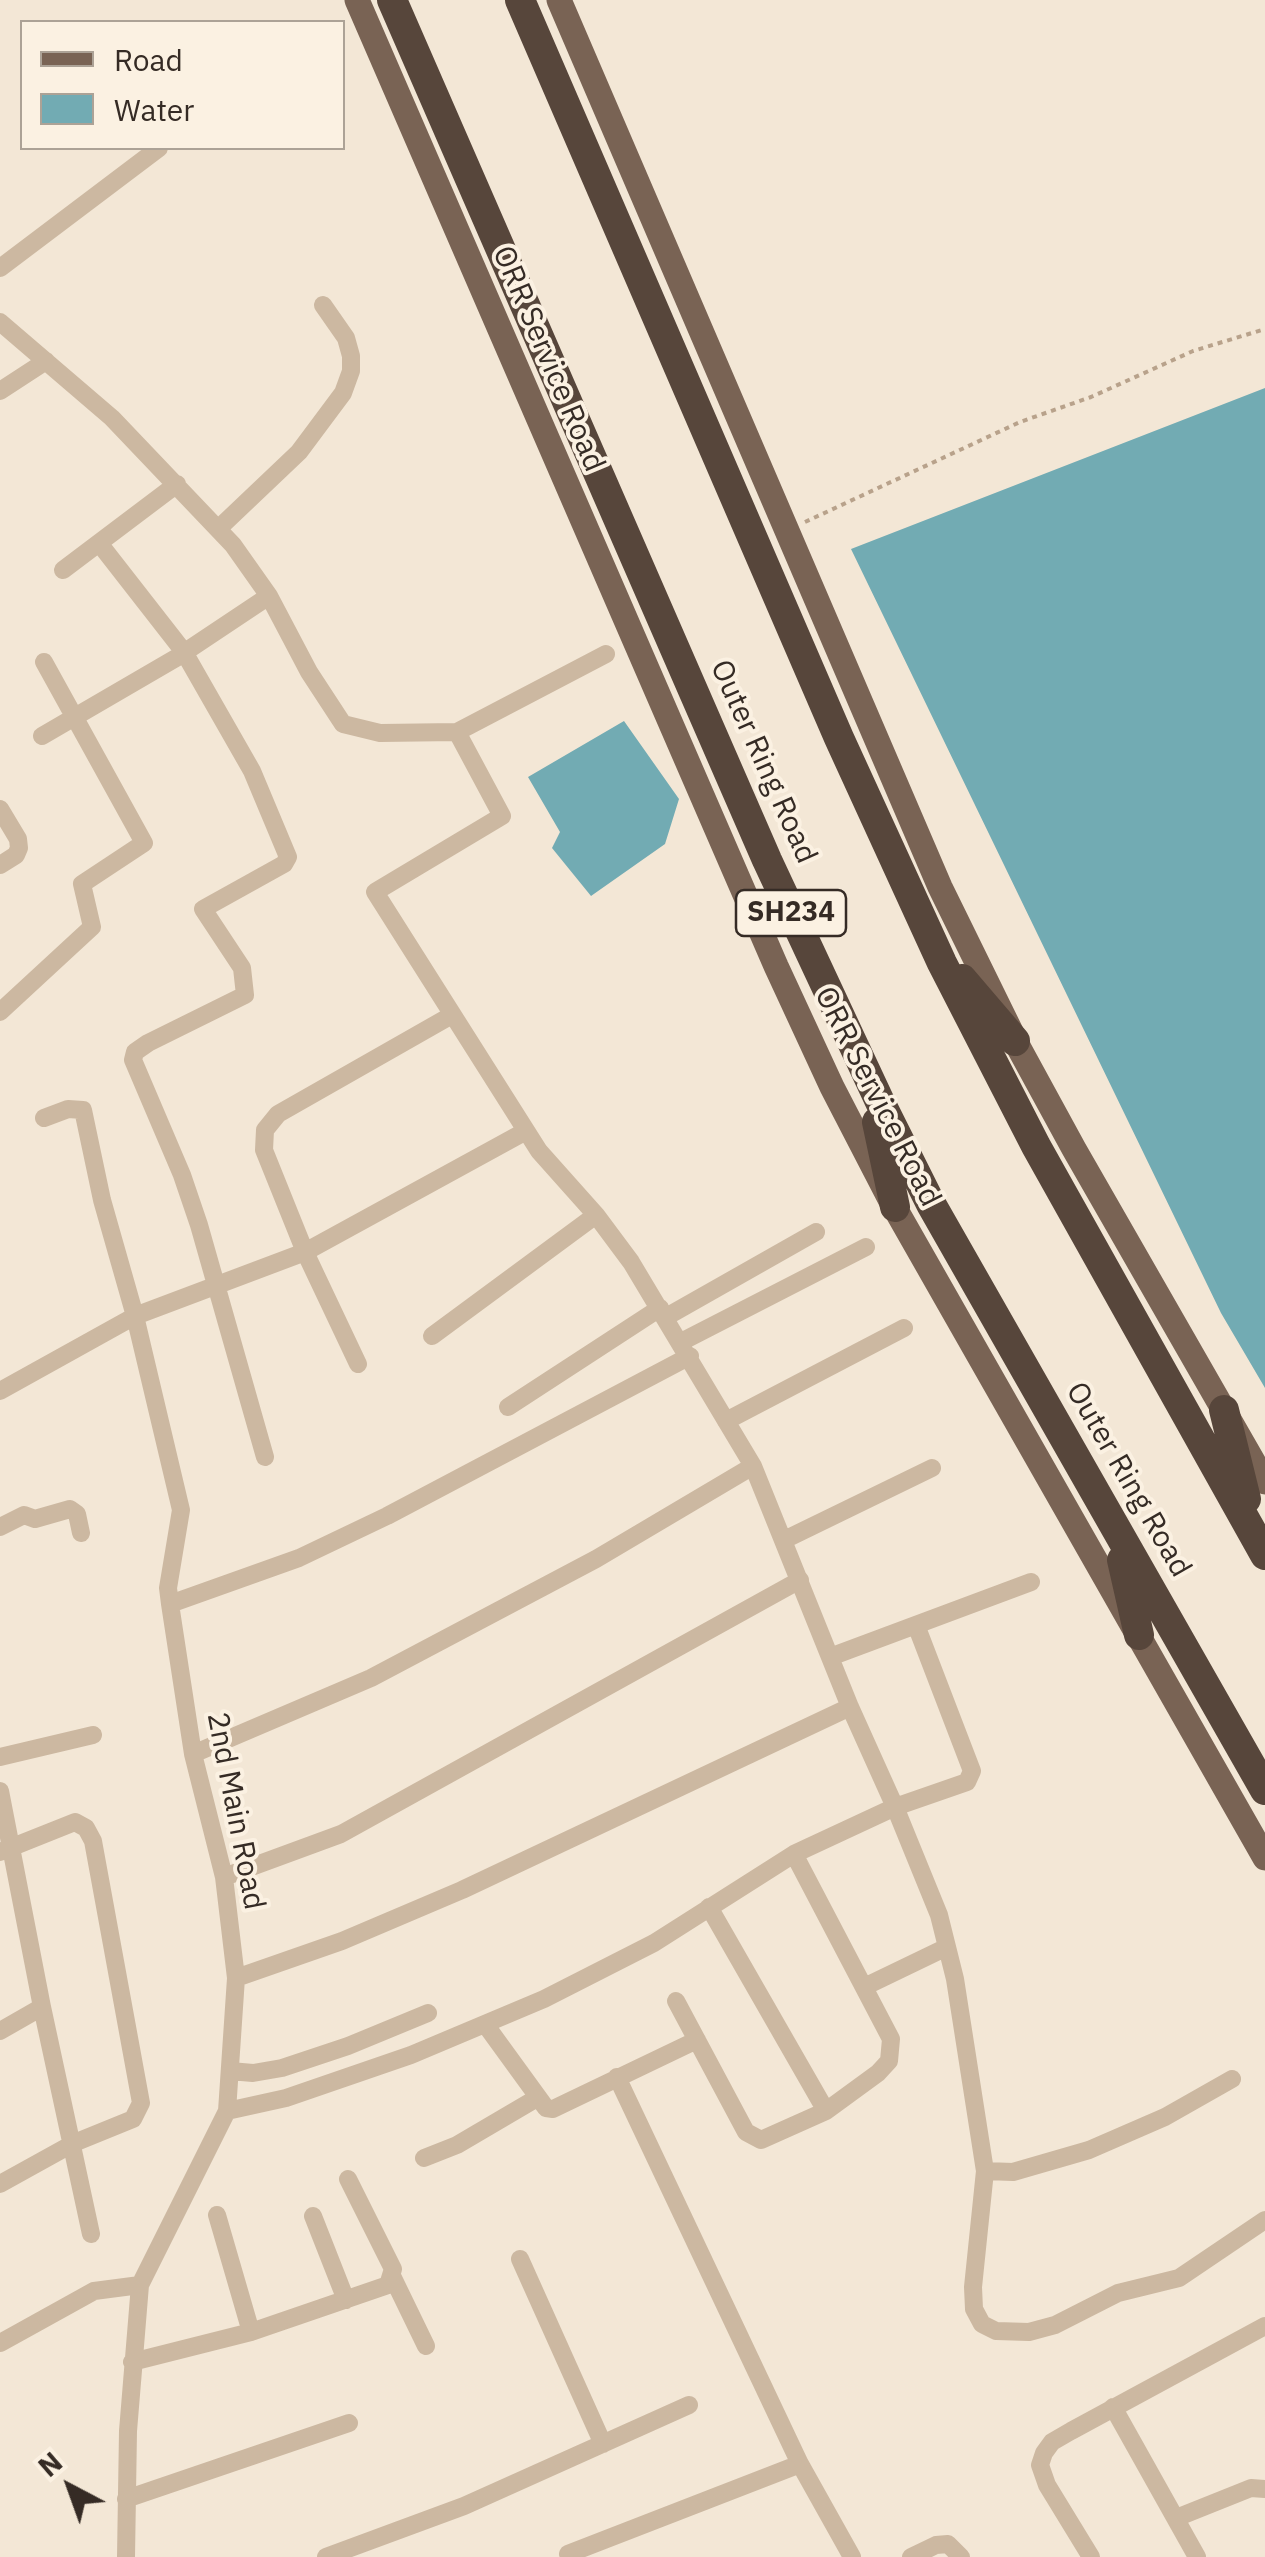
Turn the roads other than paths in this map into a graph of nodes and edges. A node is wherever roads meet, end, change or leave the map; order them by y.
1 (356, 0) edge
2 (392, 0) edge
3 (520, 0) edge
4 (559, 0) edge
5 (155, 150) edge
6 (0, 268) edge
7 (323, 305) dead end
8 (0, 322) edge
9 (46, 361) junction
10 (0, 391) edge
11 (177, 484) junction
12 (218, 528) junction
13 (99, 543) junction
14 (63, 570) dead end
15 (269, 596) junction
16 (184, 652) junction
17 (606, 654) dead end
18 (44, 662) dead end
19 (73, 718) junction
20 (457, 732) junction
21 (42, 736) dead end
22 (0, 808) edge
23 (0, 865) edge
24 (934, 946) junction
25 (0, 1012) edge
26 (452, 1015) junction
27 (1016, 1041) junction
28 (869, 1080) junction
29 (44, 1118) dead end
30 (526, 1131) junction
31 (895, 1207) junction
32 (596, 1214) junction
33 (816, 1232) dead end
34 (866, 1247) dead end
35 (305, 1252) junction
36 (214, 1284) junction
37 (663, 1312) junction
38 (136, 1316) junction
39 (904, 1328) dead end
40 (432, 1336) dead end
41 (686, 1349) junction
42 (358, 1364) dead end
43 (0, 1391) edge
44 (508, 1407) dead end
45 (1224, 1410) junction
46 (726, 1420) junction
47 (266, 1457) dead end
48 (753, 1466) junction
49 (932, 1468) dead end
50 (1265, 1482) edge
51 (0, 1527) edge
52 (1114, 1528) junction
53 (81, 1533) dead end
54 (784, 1540) junction
55 (1261, 1549) edge
56 (800, 1580) junction
57 (1030, 1582) dead end
58 (170, 1604) junction
59 (916, 1625) junction
60 (1139, 1635) junction
61 (830, 1657) junction
62 (850, 1707) junction
63 (93, 1735) dead end
64 (193, 1754) junction
65 (0, 1758) edge
66 (1265, 1790) edge
67 (0, 1791) edge
68 (895, 1806) junction
69 (4, 1850) edge
70 (794, 1854) junction
71 (1265, 1858) edge
72 (224, 1877) junction
73 (708, 1907) junction
74 (947, 1947) junction
75 (236, 1978) junction
76 (864, 1987) junction
77 (676, 2001) dead end
78 (42, 2007) junction
79 (428, 2013) dead end
80 (485, 2024) junction
81 (0, 2031) edge
82 (697, 2040) junction
83 (230, 2071) junction
84 (617, 2077) junction
85 (1232, 2079) dead end
86 (537, 2098) junction
87 (227, 2111) junction
88 (826, 2111) junction
89 (74, 2143) junction
90 (424, 2158) dead end
91 (985, 2171) junction
92 (348, 2179) dead end
93 (0, 2184) edge
94 (216, 2215) dead end
95 (313, 2216) dead end
96 (1265, 2220) edge
97 (91, 2234) dead end
98 (520, 2259) dead end
99 (393, 2278) junction
100 (140, 2285) junction
101 (346, 2300) junction
102 (1265, 2326) edge
103 (251, 2332) junction
104 (0, 2343) edge
105 (426, 2346) dead end
106 (132, 2362) junction
107 (689, 2405) dead end
108 (1113, 2406) junction
109 (349, 2423) dead end
110 (603, 2444) junction
111 (800, 2464) junction
112 (1265, 2490) edge
113 (126, 2499) junction
114 (1176, 2518) junction
115 (126, 2557) edge
116 (326, 2557) edge
117 (569, 2557) edge
118 (852, 2557) edge
119 (910, 2557) edge
120 (961, 2557) edge
121 (1091, 2557) edge
122 (1197, 2557) edge

1 - 31 main road, ORR Service Road
2 - 28 highway, Outer Ring Road / SH234
3 - 24 highway
4 - 27 main road
5 - 6 street
7 - 12 street
8 - 9 street
9 - 10 street
9 - 11 street
11 - 12 street
11 - 13 street
12 - 15 street
13 - 14 street
13 - 16 street
15 - 16 street
15 - 20 street
16 - 19 street
16 - 36 street
17 - 20 street
18 - 19 street
19 - 21 street
19 - 25 street
20 - 26 street
22 - 23 street
24 - 27 highway
24 - 55 highway
26 - 30 street
26 - 35 street
27 - 45 main road
28 - 31 highway
28 - 52 highway, Outer Ring Road / SH234
29 - 38 street, 2nd Main Road
30 - 32 street
30 - 35 street
31 - 60 main road, ORR Service Road
32 - 37 street
32 - 40 street
33 - 37 street
34 - 41 street
35 - 36 street
35 - 42 street
36 - 38 street
36 - 47 street
37 - 41 street
37 - 44 street
38 - 43 street
38 - 58 street, 2nd Main Road
39 - 46 street
41 - 46 street
41 - 58 street
45 - 50 main road
45 - 55 highway
46 - 48 street
48 - 54 street
48 - 64 street
49 - 54 street
51 - 53 street
52 - 60 highway
52 - 66 highway, Outer Ring Road / SH234
54 - 56 street
56 - 61 street
56 - 72 street
57 - 59 street
58 - 64 street, 2nd Main Road
59 - 61 street
59 - 68 street
60 - 71 main road, ORR Service Road
61 - 62 street
62 - 68 street
62 - 75 street
63 - 65 street
64 - 72 street, 2nd Main Road
67 - 69 street
68 - 70 street
68 - 74 street
69 - 78 street
69 - 89 street
70 - 73 street
70 - 76 street
72 - 75 street, 2nd Main Road
73 - 80 street
73 - 88 street
74 - 76 street
74 - 91 street
75 - 83 street, 2nd Main Road
76 - 88 street
77 - 82 street
78 - 81 street
78 - 89 street
79 - 83 street
80 - 86 street
80 - 87 street
82 - 84 street
82 - 88 street
83 - 87 street, 2nd Main Road
84 - 86 street
84 - 111 street
85 - 91 street
86 - 90 street
87 - 100 street, 2nd Main Road
89 - 93 street
89 - 97 street
91 - 96 street
92 - 99 street
94 - 103 street
95 - 101 street
98 - 110 street
99 - 101 street
99 - 105 street
100 - 104 street
100 - 106 street, 2nd Main Road
101 - 103 street
102 - 108 street
103 - 106 street
106 - 113 street, 2nd Main Road
107 - 110 street
108 - 114 street
108 - 121 street
109 - 113 street
110 - 116 street
111 - 117 street
111 - 118 street
112 - 114 street
113 - 115 street, 2nd Main Road
114 - 122 street
119 - 120 street

